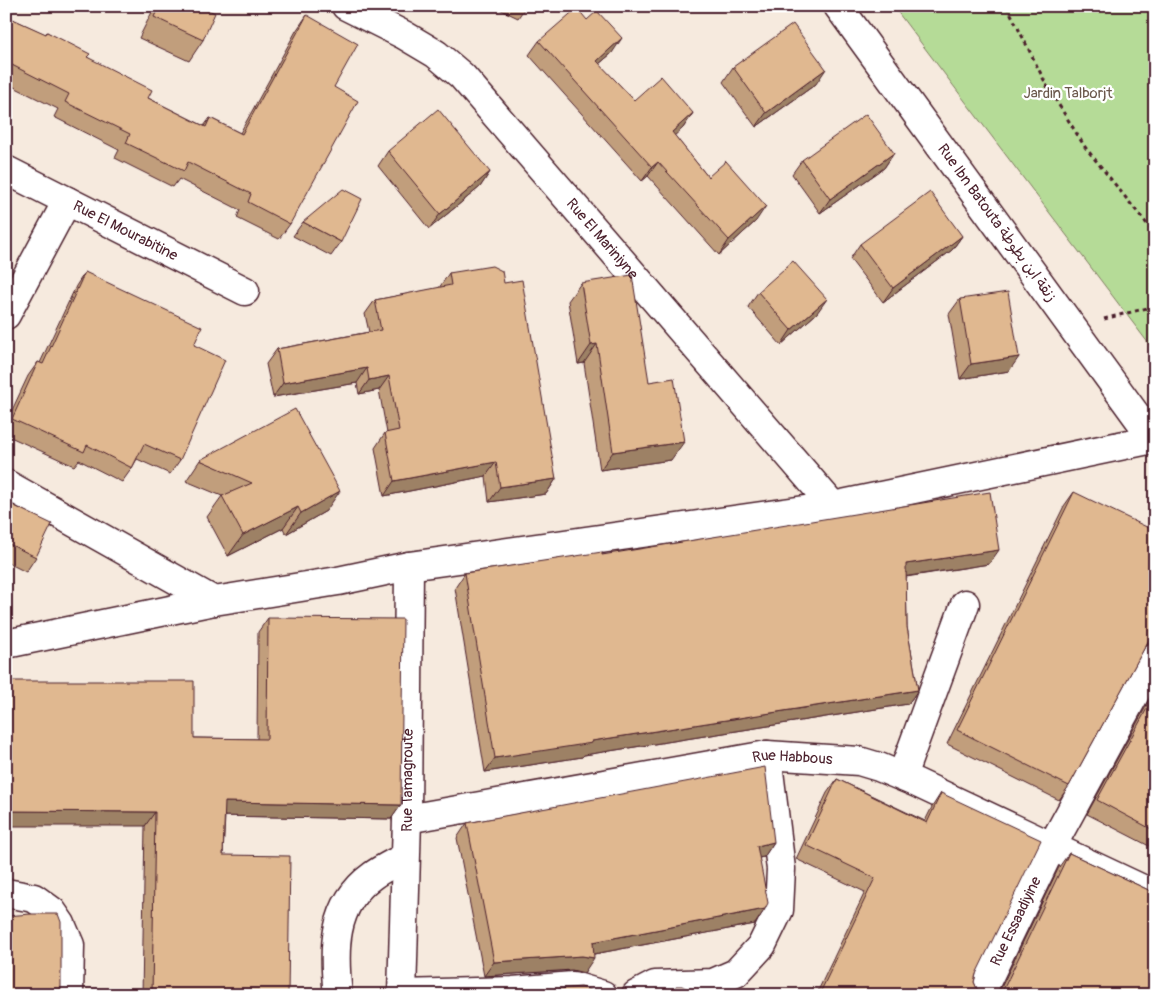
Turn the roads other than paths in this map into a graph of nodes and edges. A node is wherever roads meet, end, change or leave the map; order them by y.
1 (346, 6) edge
2 (838, 6) edge
3 (6, 170) edge
4 (67, 201) junction
5 (245, 291) dead end
6 (6, 315) edge
7 (1154, 440) edge
8 (6, 484) edge
9 (833, 506) junction
10 (409, 566) junction
11 (214, 601) junction
12 (965, 604) dead end
13 (6, 644) edge
14 (1155, 657) edge
15 (767, 755) junction
16 (902, 776) junction
17 (407, 820) junction
18 (1052, 846) junction
19 (405, 857) junction
20 (6, 893) edge
21 (1155, 895) edge
22 (402, 994) edge
23 (69, 995) edge
24 (338, 995) edge
25 (602, 995) edge
26 (636, 995) edge
27 (980, 995) edge

1 - 9 street, Rue El Mariniyne
2 - 7 street, Rue Ibn Batouta زنقة ابن بطوطة
3 - 4 street, Rue El Mourabitine
4 - 5 street, Rue El Mourabitine
4 - 6 street
7 - 9 street
8 - 11 street
9 - 10 street
10 - 11 street
10 - 17 street, Rue Tamagroute
11 - 13 street
12 - 16 street
14 - 18 street, Rue Essaadiyine
15 - 16 street, Rue Habbous
15 - 17 street, Rue Habbous
15 - 26 street
16 - 18 street, Rue Habbous
17 - 19 street, Rue Tamagroute
18 - 21 street, Rue Habbous
18 - 27 street, Rue Essaadiyine
19 - 22 street, Rue Tamagroute
19 - 24 street
20 - 23 street
22 - 25 street

